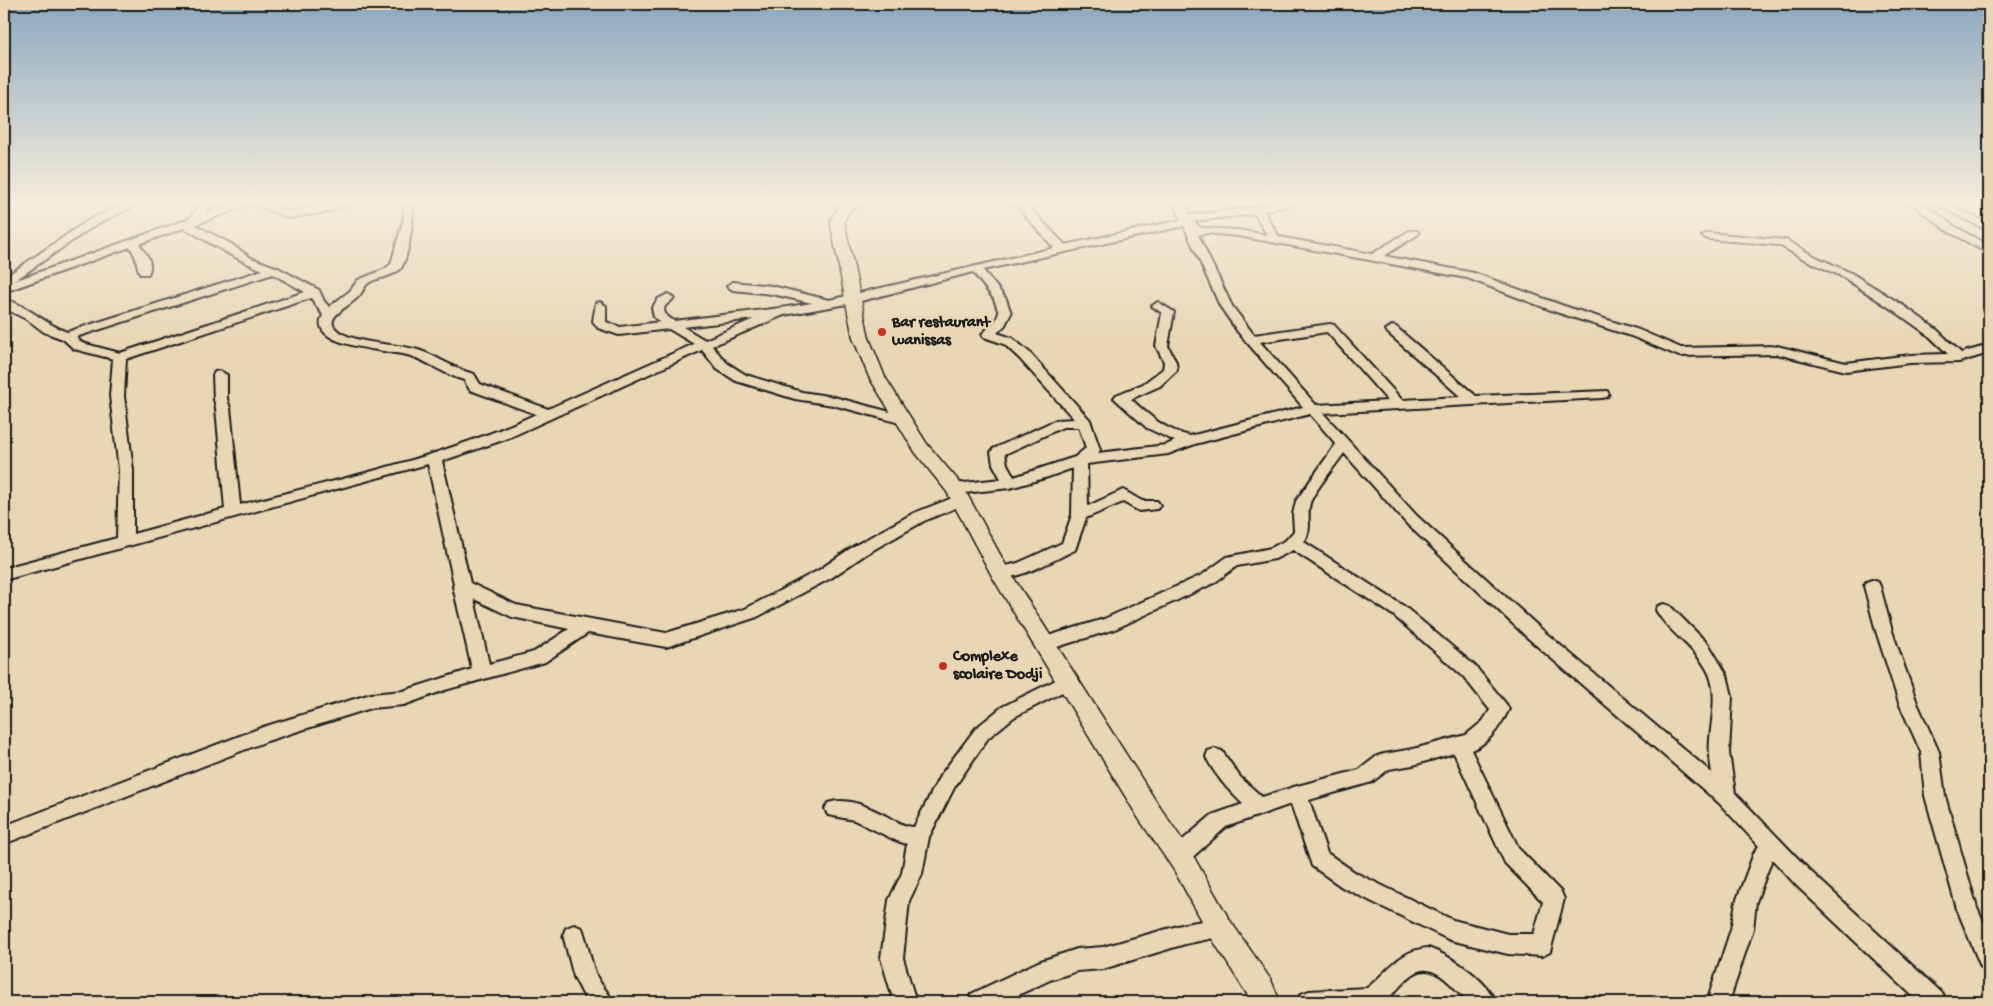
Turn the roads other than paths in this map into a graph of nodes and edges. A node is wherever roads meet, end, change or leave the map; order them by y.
1 (56, 248) edge
2 (118, 248) edge
3 (136, 248) edge
4 (230, 248) edge
5 (401, 248) edge
6 (843, 248) edge
7 (1068, 248) edge
8 (1202, 248) edge
9 (1322, 248) edge
10 (1389, 248) edge
11 (1794, 248) edge
12 (1062, 249) joint
13 (1375, 257) junction
14 (976, 268) junction
15 (274, 270) junction
16 (144, 272) dead end
17 (4, 284) edge
18 (733, 286) dead end
19 (4, 289) edge
20 (315, 292) junction
21 (668, 298) dead end
22 (853, 299) junction
23 (4, 303) edge
24 (831, 303) junction
25 (600, 306) dead end
26 (1158, 306) dead end
27 (781, 312) junction
28 (329, 314) junction
29 (671, 324) junction
30 (1392, 330) dead end
31 (68, 336) junction
32 (1252, 340) junction
33 (704, 344) junction
34 (1989, 349) edge
35 (120, 357) junction
36 (1959, 358) junction
37 (220, 375) dead end
38 (1602, 394) dead end
39 (1473, 401) junction
40 (1398, 404) junction
41 (1313, 408) junction
42 (548, 414) junction
43 (904, 420) junction
44 (1085, 423) junction
45 (1190, 440) junction
46 (1344, 443) junction
47 (434, 458) junction
48 (1080, 460) junction
49 (1010, 483) junction
50 (958, 494) junction
51 (1152, 505) dead end
52 (233, 512) junction
53 (1080, 515) junction
54 (125, 541) junction
55 (1294, 543) junction
56 (1000, 573) junction
57 (4, 574) edge
58 (461, 586) junction
59 (1872, 586) dead end
60 (1664, 610) dead end
61 (586, 626) junction
62 (1044, 644) junction
63 (482, 673) junction
64 (1068, 680) junction
65 (1459, 744) junction
66 (1215, 757) dead end
67 (1297, 794) junction
68 (1726, 797) junction
69 (1259, 807) junction
70 (835, 809) dead end
71 (4, 834) edge
72 (919, 836) junction
73 (1764, 853) dead end
74 (1179, 856) junction
75 (1220, 928) junction
76 (574, 936) dead end
77 (1989, 959) edge
78 (602, 1002) edge
79 (905, 1002) edge
80 (979, 1002) edge
81 (1266, 1002) edge
82 (1309, 1002) edge
83 (1484, 1002) edge
84 (1718, 1002) edge
85 (1935, 1002) edge

1 - 17 street
2 - 19 street
3 - 16 street
4 - 15 street
5 - 28 street
6 - 22 main road
7 - 12 street
8 - 32 street
9 - 13 street
10 - 13 street
11 - 36 street
12 - 14 street
13 - 36 street
14 - 22 street
14 - 44 street
15 - 20 street
15 - 31 street
18 - 24 street
20 - 28 street
20 - 35 street
21 - 29 street
22 - 24 street
22 - 43 main road
23 - 31 street
24 - 27 street
25 - 29 street
26 - 45 street
27 - 29 street
27 - 33 street
28 - 42 street
29 - 33 street
30 - 39 street
31 - 35 street
32 - 40 street
32 - 41 street
33 - 42 street
33 - 43 street
34 - 36 street
35 - 54 street
37 - 52 street
38 - 39 street
39 - 40 street
40 - 41 street
41 - 45 street
41 - 46 street
42 - 47 street
43 - 50 main road
44 - 48 street
44 - 49 street
45 - 48 street
46 - 55 street
46 - 68 street
47 - 52 street
47 - 58 street
48 - 49 street
48 - 53 street
49 - 50 street
50 - 56 main road
50 - 61 street
51 - 53 street
52 - 54 street
53 - 56 street
54 - 57 street
55 - 62 street
55 - 65 street
56 - 62 main road
58 - 61 street
58 - 63 street
59 - 77 street
60 - 68 street
61 - 63 street
62 - 64 main road
63 - 71 street
64 - 72 street
64 - 74 main road
65 - 67 street
65 - 67 street
66 - 69 street
67 - 69 street
68 - 85 street
69 - 74 street
70 - 72 street
72 - 79 street
73 - 84 street
74 - 75 main road
75 - 80 street
75 - 81 main road
76 - 78 street
82 - 83 street

